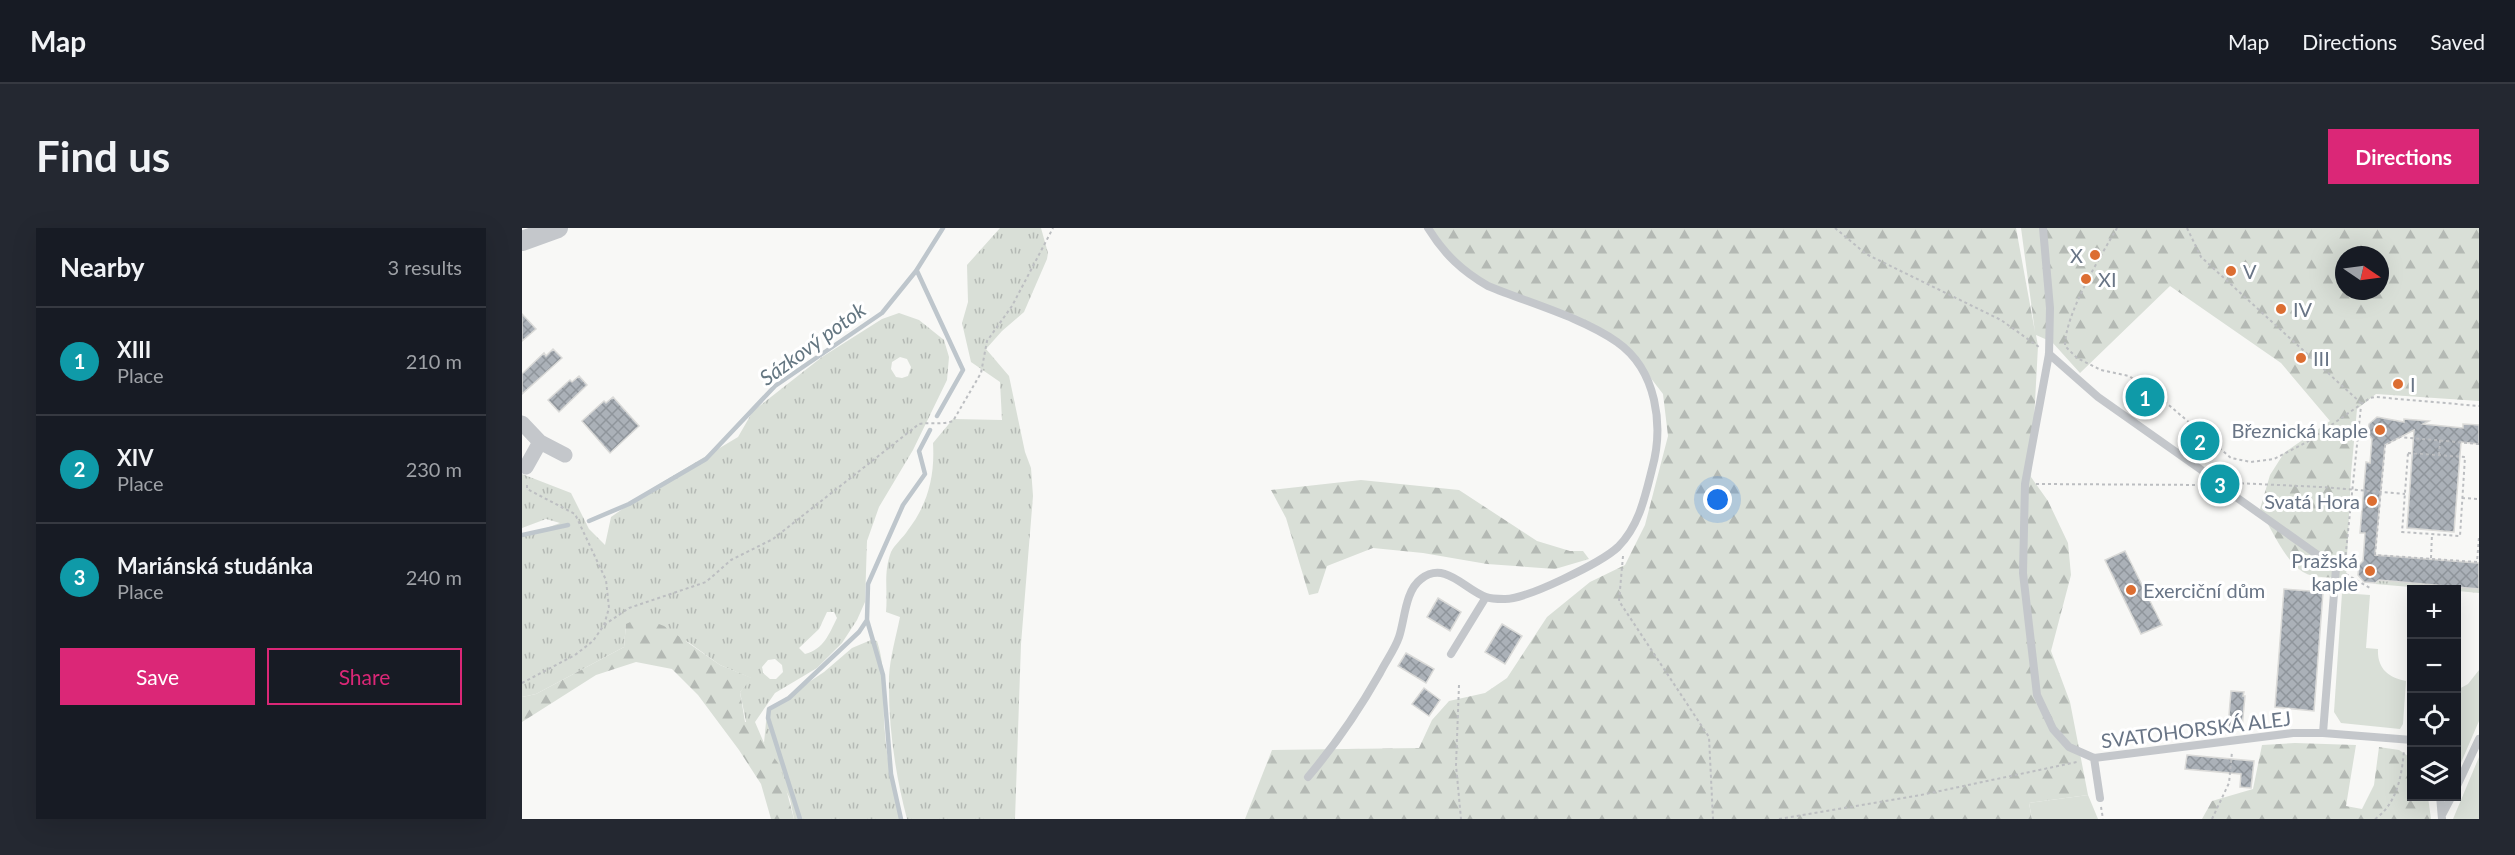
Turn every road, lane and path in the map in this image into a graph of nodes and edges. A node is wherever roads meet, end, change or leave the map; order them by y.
1 (558, 228) edge
2 (1053, 228) edge
3 (1428, 228) edge
4 (1835, 228) edge
5 (2043, 228) edge
6 (2117, 228) edge
7 (2188, 228) edge
8 (522, 241) edge
9 (2049, 354) junction
10 (2361, 404) junction
11 (2479, 406) edge
12 (522, 423) edge
13 (2440, 440) junction
14 (540, 442) junction
15 (2479, 444) edge
16 (565, 455) dead end
17 (2439, 455) junction
18 (526, 467) joint
19 (2210, 476) junction
20 (2025, 484) junction
21 (522, 485) edge
22 (2208, 485) junction
23 (2230, 487) junction
24 (527, 489) junction
25 (2353, 489) junction
26 (2381, 492) junction
27 (2405, 494) junction
28 (2462, 498) junction
29 (2479, 499) edge
30 (2432, 534) junction
31 (2479, 537) edge
32 (1624, 552) dead end
33 (2431, 559) junction
34 (2336, 568) junction
35 (2344, 573) junction
36 (2370, 588) dead end
37 (1486, 597) junction
38 (604, 625) junction
39 (1451, 654) dead end
40 (522, 683) edge
41 (1459, 685) dead end
42 (2323, 733) junction
43 (2407, 739) edge
44 (2479, 739) edge
45 (2233, 740) junction
46 (2407, 746) edge
47 (2094, 758) junction
48 (1308, 777) dead end
49 (2461, 779) edge
50 (2100, 798) dead end
51 (2440, 801) edge
52 (2450, 801) edge
53 (2442, 817) edge
54 (1461, 819) edge
55 (1713, 819) edge
56 (1779, 819) edge
57 (2212, 819) edge
58 (2375, 819) edge

1 - 8 street
2 - 38 path
3 - 37 lane
4 - 9 path
5 - 9 lane, SVATOHORSKÁ ALEJ
6 - 10 path
7 - 10 path
9 - 19 lane
9 - 20 lane, SVATOHORSKÁ ALEJ
10 - 11 path
10 - 25 path
12 - 14 street
13 - 15 path
13 - 17 path
13 - 26 path
14 - 16 street
14 - 18 street
17 - 27 path
17 - 28 path
18 - 24 path
19 - 22 lane
19 - 23 lane
20 - 22 path
20 - 47 lane, SVATOHORSKÁ ALEJ
21 - 24 path
22 - 23 lane
23 - 25 path
23 - 34 lane
24 - 38 path
25 - 26 path
25 - 35 path
26 - 27 path
26 - 33 path
27 - 30 path
28 - 29 path
28 - 30 path
30 - 33 path
31 - 33 path
32 - 55 path
34 - 35 path
34 - 42 lane
35 - 36 path
37 - 39 lane
37 - 48 lane
38 - 40 path
41 - 54 path
42 - 43 lane, SVATOHORSKÁ ALEJ
42 - 45 lane, SVATOHORSKÁ ALEJ
44 - 49 lane
45 - 47 lane, SVATOHORSKÁ ALEJ
45 - 57 path
46 - 58 path
47 - 50 lane
47 - 56 path
51 - 53 lane
52 - 53 lane

